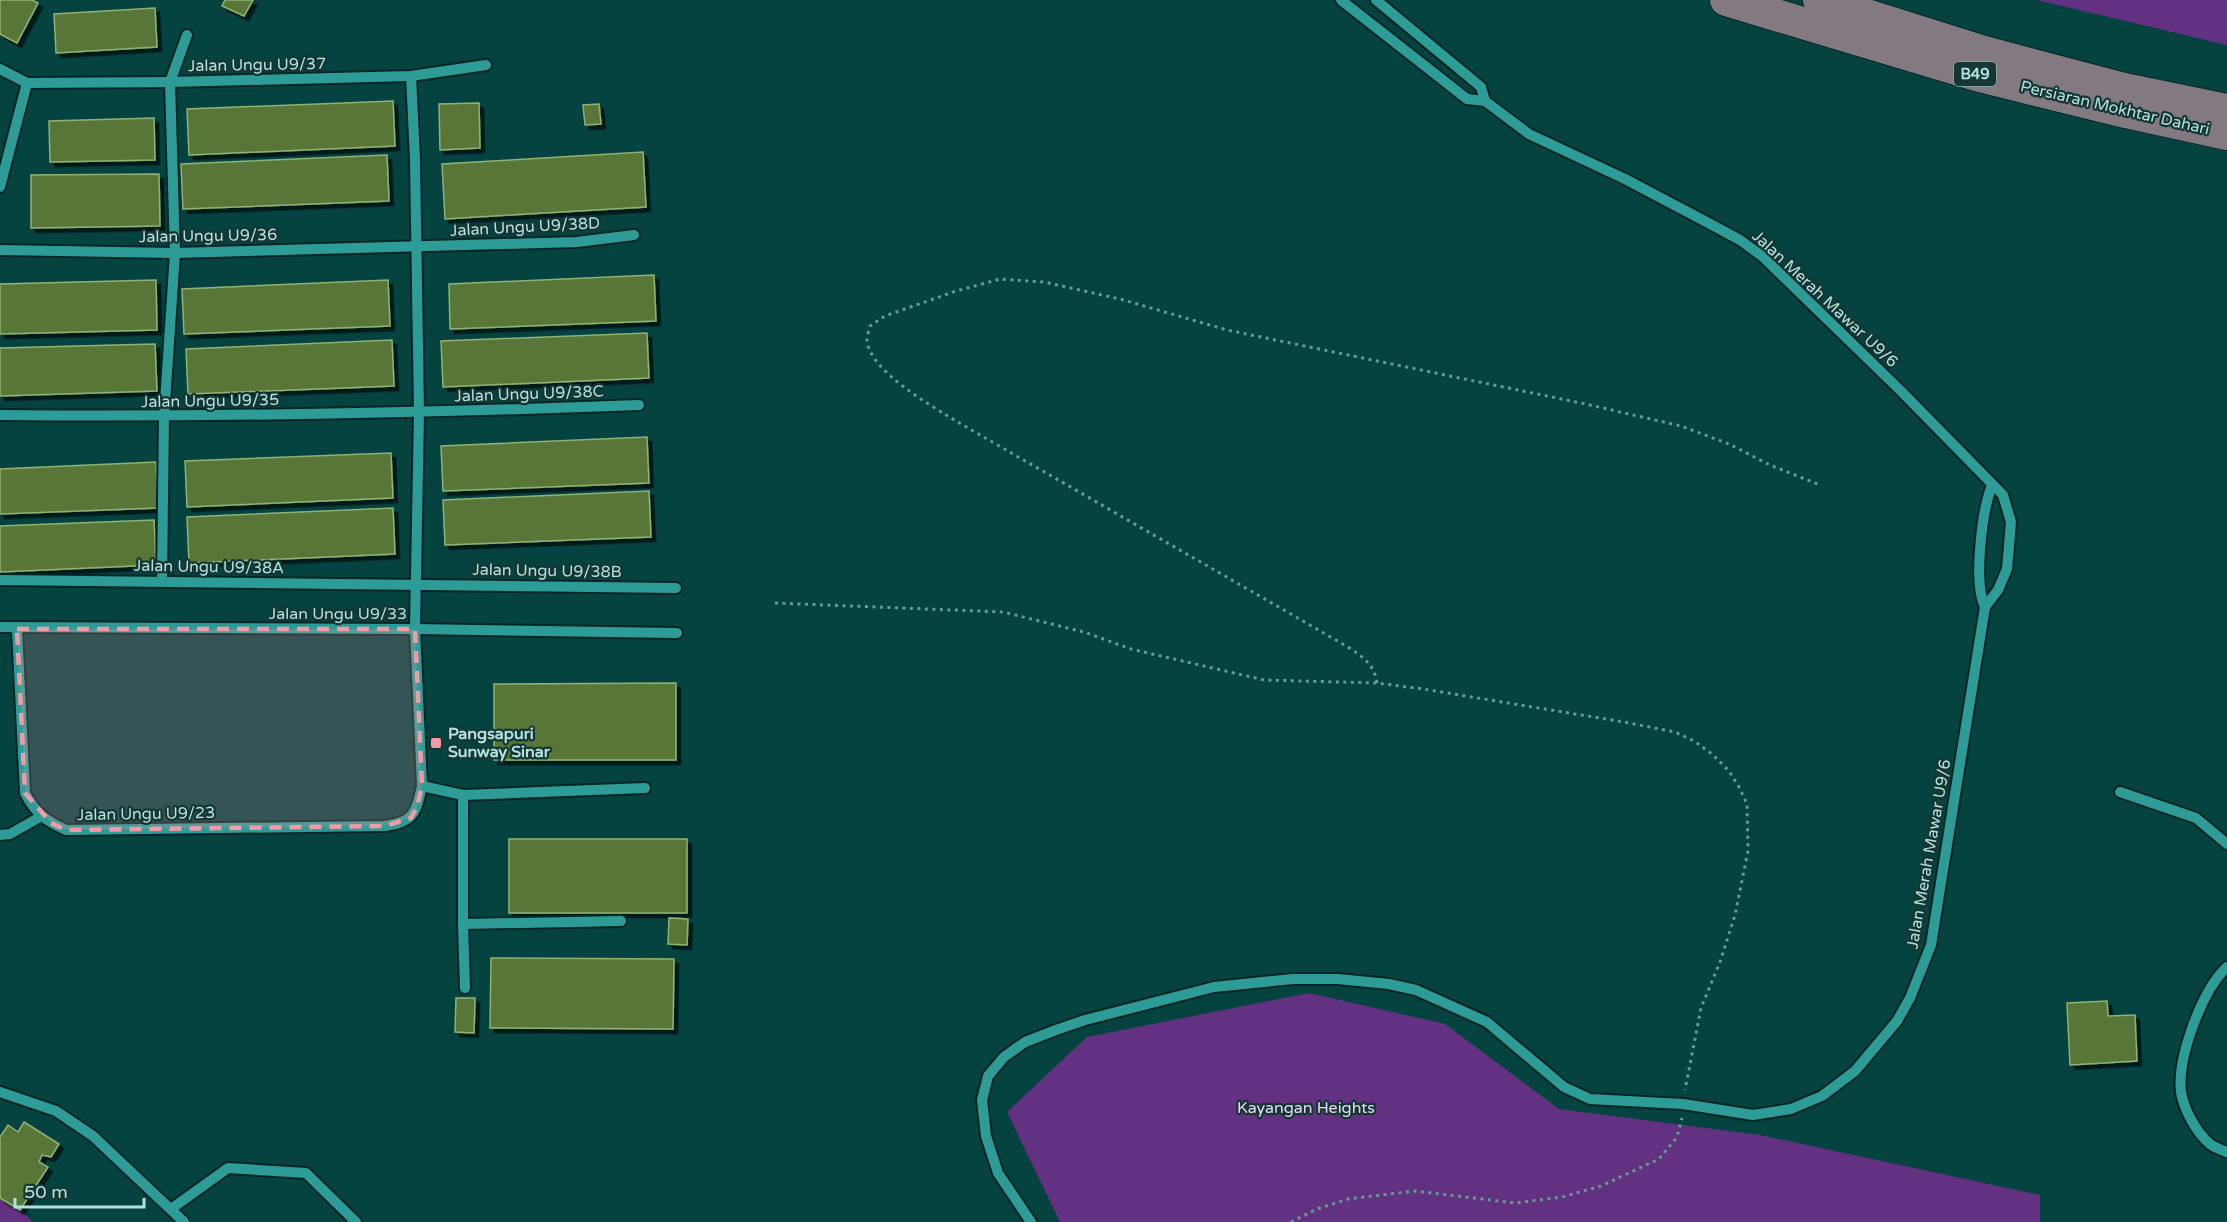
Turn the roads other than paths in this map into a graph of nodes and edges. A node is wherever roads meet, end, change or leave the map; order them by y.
1 (1341, 0) edge
2 (1376, 0) edge
3 (1726, 0) edge
4 (1819, 0) edge
5 (187, 35) dead end
6 (486, 64) dead end
7 (0, 69) edge
8 (411, 76) junction
9 (170, 82) junction
10 (27, 83) junction
11 (1485, 101) junction
12 (2227, 110) edge
13 (2227, 134) edge
14 (0, 187) edge
15 (634, 235) dead end
16 (417, 246) junction
17 (0, 250) edge
18 (176, 254) junction
19 (639, 405) dead end
20 (419, 413) junction
21 (0, 415) edge
22 (164, 417) junction
23 (1992, 485) junction
24 (0, 580) edge
25 (162, 581) junction
26 (417, 584) junction
27 (676, 588) dead end
28 (1985, 607) junction
29 (0, 627) edge
30 (415, 628) junction
31 (17, 629) junction
32 (677, 633) dead end
33 (422, 786) junction
34 (645, 788) dead end
35 (2120, 792) dead end
36 (463, 795) junction
37 (40, 816) junction
38 (0, 835) edge
39 (2227, 844) edge
40 (621, 921) dead end
41 (463, 924) junction
42 (2227, 967) edge
43 (465, 988) dead end
44 (0, 1092) edge
45 (2227, 1152) edge
46 (171, 1209) junction
47 (184, 1222) edge
48 (356, 1222) edge
49 (1031, 1222) edge

1 - 11 street, Jalan Merah Mawar U9/6
2 - 11 street, Jalan Merah Mawar U9/6
3 - 13 main road, Persiaran Mokhtar Dahari / B49
4 - 12 main road, Persiaran Mokhtar Dahari / B49
5 - 9 street
6 - 8 street, Jalan Ungu U9/37
7 - 10 street
8 - 9 street, Jalan Ungu U9/37
8 - 16 street
9 - 10 street, Jalan Ungu U9/37
9 - 18 street
10 - 14 street
11 - 23 street, Jalan Merah Mawar U9/6
15 - 16 street, Jalan Ungu U9/38D
16 - 18 street, Jalan Ungu U9/36
16 - 20 street
17 - 18 street, Jalan Ungu U9/36
18 - 22 street
19 - 20 street, Jalan Ungu U9/38C
20 - 22 street, Jalan Ungu U9/35
20 - 26 street
21 - 22 street, Jalan Ungu U9/35
22 - 25 street
23 - 28 street, Jalan Merah Mawar U9/6
23 - 28 street, Jalan Merah Mawar U9/6
24 - 25 street, Jalan Ungu U9/38A
25 - 26 street, Jalan Ungu U9/38A
26 - 27 street, Jalan Ungu U9/38B
26 - 30 street
28 - 49 street, Jalan Merah Mawar U9/6
29 - 31 street, Jalan Ungu U9/33
30 - 31 street, Jalan Ungu U9/33
30 - 32 street, Jalan Ungu U9/33
30 - 33 street
31 - 37 street
33 - 36 street
33 - 37 street, Jalan Ungu U9/23
34 - 36 street
35 - 39 street
36 - 41 street
37 - 38 street
40 - 41 street
41 - 43 street
42 - 45 street
44 - 46 street
46 - 47 street
46 - 48 street

